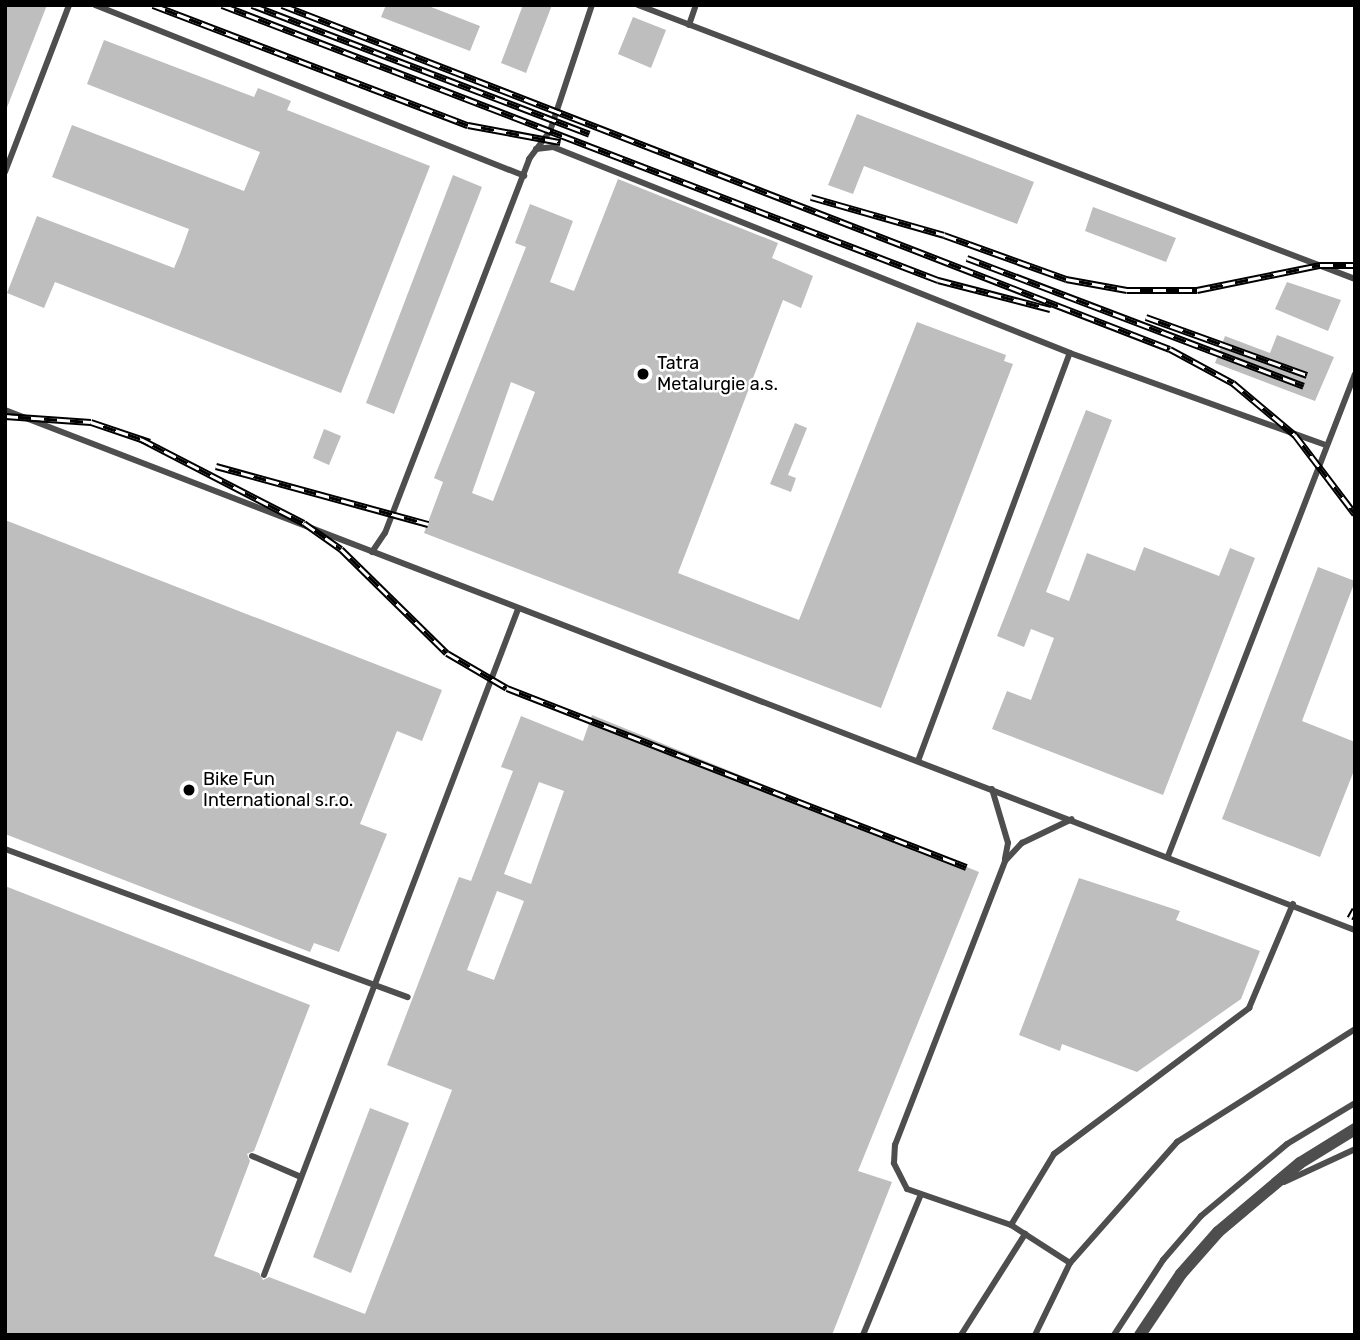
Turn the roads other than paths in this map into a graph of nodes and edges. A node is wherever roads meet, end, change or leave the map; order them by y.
1 (69, 5) edge
2 (95, 5) edge
3 (592, 5) edge
4 (638, 5) edge
5 (696, 5) edge
6 (688, 25) junction
7 (536, 149) junction
8 (5, 172) edge
9 (524, 176) junction
10 (1355, 279) edge
11 (1070, 353) junction
12 (1355, 374) edge
13 (5, 410) edge
14 (1325, 445) junction
15 (372, 552) junction
16 (518, 609) junction
17 (918, 761) junction
18 (992, 789) junction
19 (1072, 819) junction
20 (5, 849) edge
21 (1168, 856) junction
22 (1005, 861) junction
23 (1293, 904) junction
24 (1355, 930) edge
25 (372, 985) junction
26 (408, 997) dead end
27 (1355, 1029) edge
28 (1355, 1103) edge
29 (1355, 1129) edge
30 (1355, 1149) edge
31 (252, 1156) dead end
32 (301, 1177) junction
33 (1261, 1193) junction
34 (921, 1194) junction
35 (1011, 1225) junction
36 (1026, 1234) junction
37 (1070, 1263) junction
38 (264, 1275) dead end
39 (1150, 1318) junction
40 (863, 1335) edge
41 (961, 1335) edge
42 (1035, 1335) edge
43 (1114, 1335) edge
44 (1140, 1335) edge
45 (1146, 1335) edge

1 - 8 lane
2 - 9 lane
3 - 7 lane
4 - 6 lane
5 - 6 lane
6 - 10 lane
7 - 9 lane
7 - 11 lane
9 - 15 lane
11 - 14 lane
11 - 17 lane
12 - 14 lane
13 - 15 lane
14 - 21 lane
15 - 16 lane
16 - 17 lane
16 - 25 lane
17 - 18 lane
18 - 19 lane
18 - 22 lane
19 - 21 lane
19 - 22 lane
20 - 25 lane
21 - 23 lane
22 - 34 lane
23 - 24 lane
23 - 35 lane
25 - 26 lane
25 - 32 lane
27 - 37 lane
28 - 43 lane
29 - 33 street
30 - 33 lane
31 - 32 lane
32 - 38 lane
33 - 39 street
34 - 35 lane
34 - 40 lane
35 - 36 lane
36 - 37 lane
36 - 41 lane
37 - 42 lane
39 - 44 street
39 - 45 lane

